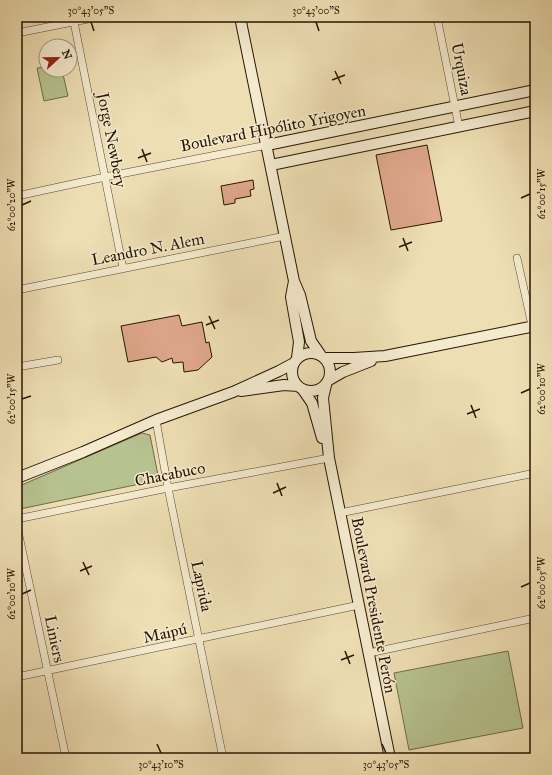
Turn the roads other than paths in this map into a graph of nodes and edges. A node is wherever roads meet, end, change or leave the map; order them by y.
1 (98, 17) edge
2 (240, 17) edge
3 (437, 17) edge
4 (74, 19) edge
5 (17, 33) edge
6 (535, 90) edge
7 (455, 106) junction
8 (535, 111) edge
9 (459, 127) junction
10 (267, 145) junction
11 (270, 166) junction
12 (105, 177) junction
13 (17, 196) edge
14 (284, 236) junction
15 (517, 258) dead end
16 (123, 268) junction
17 (294, 281) junction
18 (17, 290) edge
19 (534, 326) edge
20 (535, 339) edge
21 (322, 356) junction
22 (385, 356) junction
23 (58, 360) dead end
24 (295, 360) junction
25 (17, 367) edge
26 (327, 382) junction
27 (301, 388) junction
28 (233, 392) junction
29 (156, 420) junction
30 (329, 458) junction
31 (535, 473) edge
32 (17, 478) edge
33 (168, 488) junction
34 (340, 513) junction
35 (17, 519) edge
36 (17, 526) edge
37 (359, 605) junction
38 (535, 618) edge
39 (199, 640) junction
40 (368, 653) junction
41 (48, 671) junction
42 (17, 677) edge
43 (66, 758) edge
44 (223, 758) edge
45 (390, 758) edge

1 - 4 street
2 - 10 street
3 - 7 street, Urquiza
4 - 5 street
4 - 12 street, Jorge Newbery
6 - 7 street, Boulevard Hipólito Yrigoyen
7 - 9 street, Urquiza
7 - 10 street, Boulevard Hipólito Yrigoyen
8 - 9 street
9 - 11 street
10 - 11 street
10 - 12 street, Boulevard Hipólito Yrigoyen
11 - 14 street
12 - 13 street, Boulevard Hipólito Yrigoyen
12 - 16 street, Jorge Newbery
14 - 16 street, Leandro N. Alem
14 - 17 street
15 - 19 street
16 - 18 street, Leandro N. Alem
17 - 21 street, Boulevard Presidente Perón
17 - 24 street, Boulevard Presidente Perón
19 - 20 street
19 - 22 street
21 - 22 street
21 - 24 street
21 - 26 street, Boulevard Presidente Perón
22 - 26 street
23 - 25 street
24 - 27 street, Boulevard Presidente Perón
24 - 28 street
26 - 27 street
26 - 30 street, Boulevard Presidente Perón
27 - 28 street
27 - 30 street, Boulevard Presidente Perón
28 - 29 street
29 - 32 street
29 - 33 street, Laprida
30 - 33 street, Chacabuco
30 - 34 street, Boulevard Presidente Perón
31 - 34 street
33 - 35 street, Chacabuco
33 - 39 street, Laprida
34 - 37 street, Boulevard Presidente Perón
36 - 41 street, Liniers
37 - 39 street, Maipú
37 - 40 street, Boulevard Presidente Perón
38 - 40 street
39 - 41 street, Maipú
39 - 44 street, Laprida
40 - 45 street, Boulevard Presidente Perón
41 - 42 street, Maipú
41 - 43 street, Liniers

